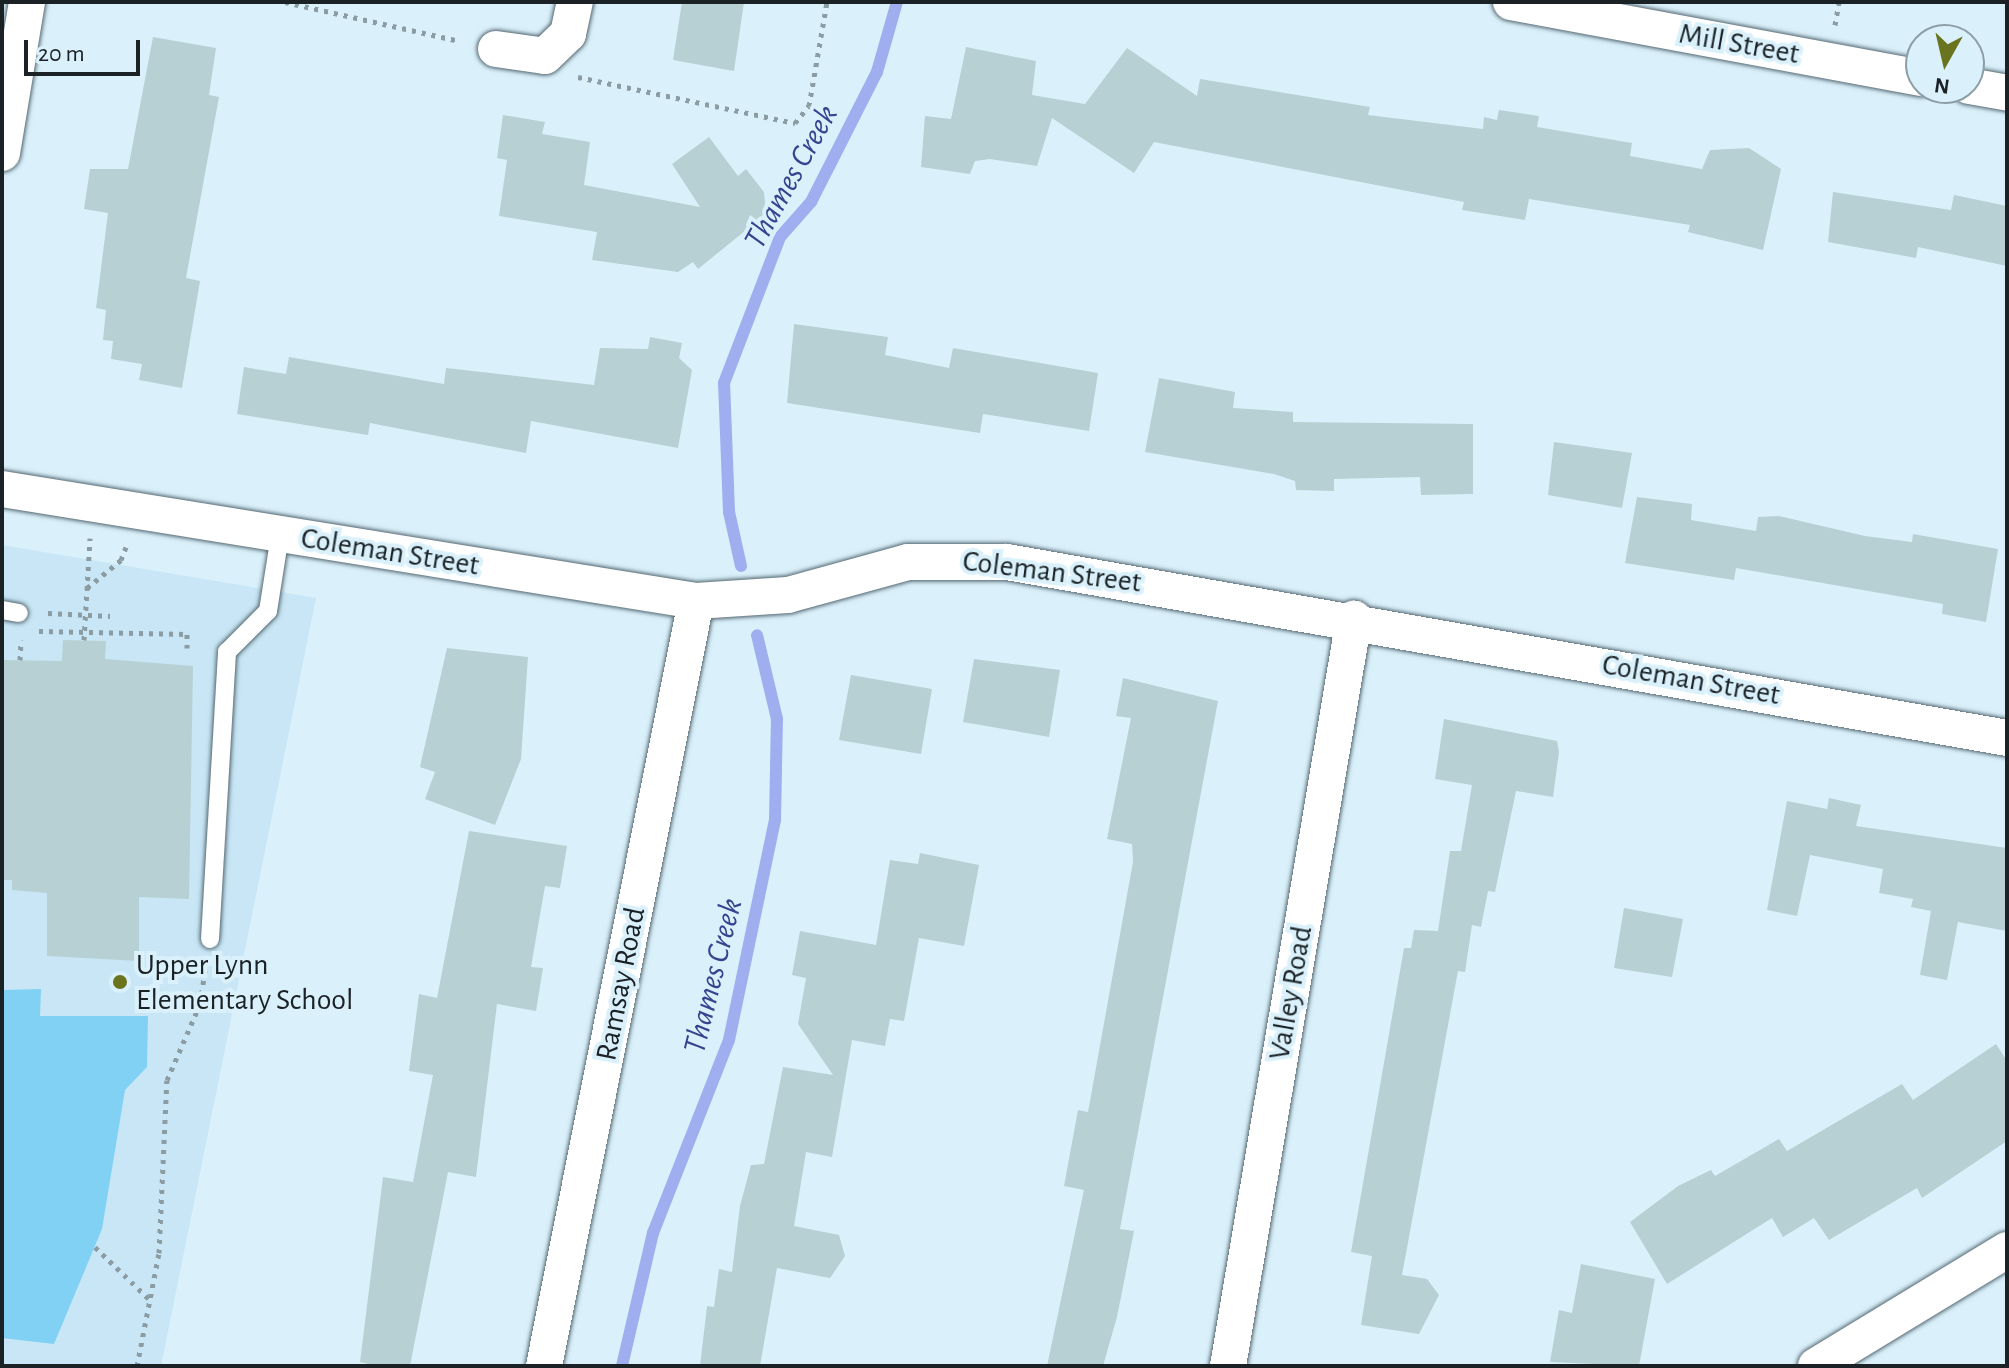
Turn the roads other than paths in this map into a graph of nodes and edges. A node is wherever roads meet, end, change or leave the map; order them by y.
1 (27, 2) edge
2 (575, 2) edge
3 (1511, 2) edge
4 (496, 49) road end
5 (1905, 75) edge
6 (1985, 89) edge
7 (2007, 93) edge
8 (2, 153) edge
9 (2, 489) edge
10 (280, 535) junction
11 (696, 601) junction
12 (1354, 619) junction
13 (2007, 738) edge
14 (210, 939) road end
15 (2007, 1250) edge
16 (544, 1366) edge
17 (1228, 1366) edge
18 (1816, 1366) edge

1 - 8 street
2 - 4 street
3 - 5 street, Mill Street
6 - 7 street
9 - 10 street, Coleman Street
10 - 11 street, Coleman Street
10 - 14 lane
11 - 12 street, Coleman Street
11 - 16 street, Ramsay Road
12 - 13 street, Coleman Street
12 - 17 street, Valley Road
15 - 18 street

